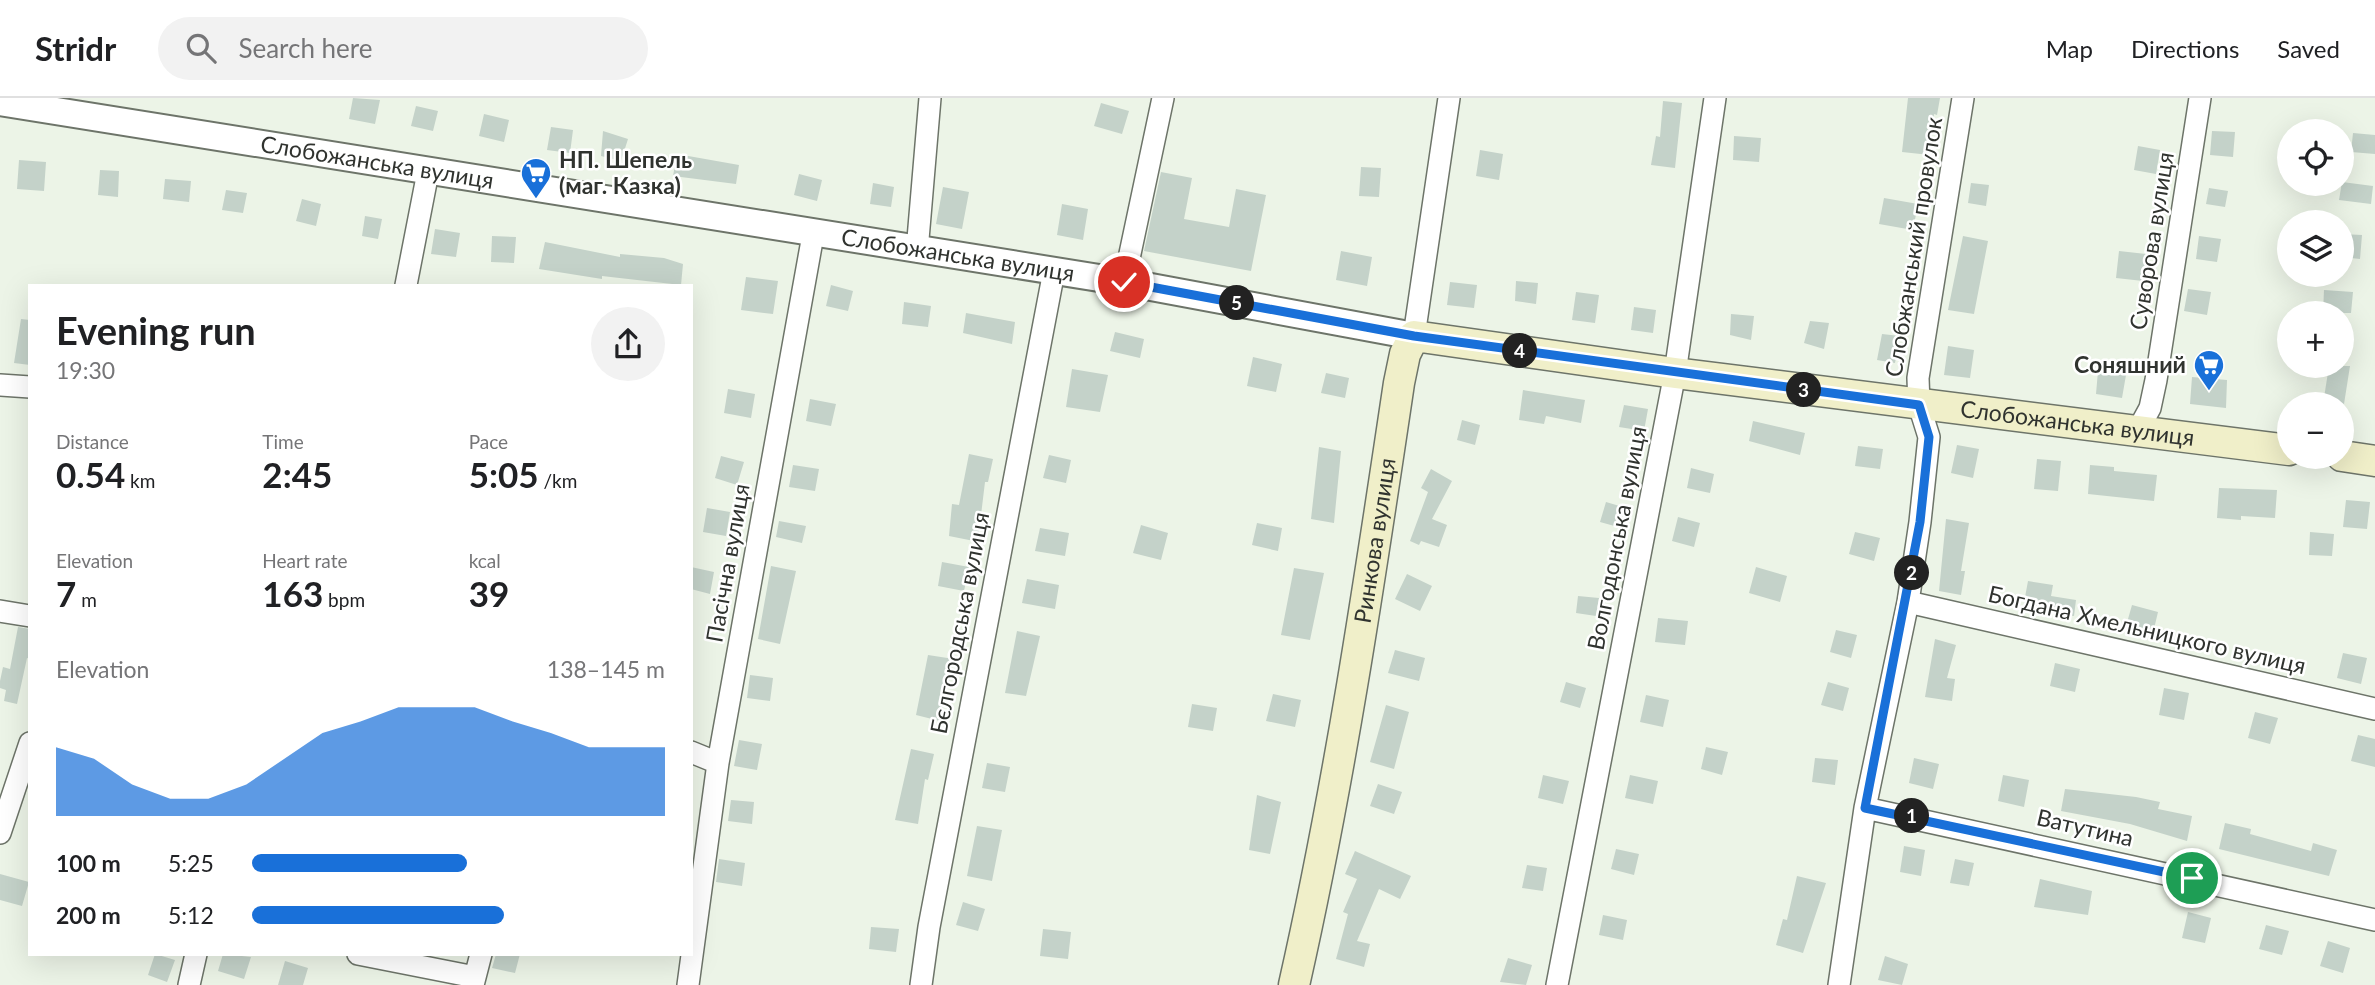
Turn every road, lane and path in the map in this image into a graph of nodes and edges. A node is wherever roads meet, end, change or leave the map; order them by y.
1 (930, 98) edge
2 (1163, 98) edge
3 (1449, 98) edge
4 (1715, 98) edge
5 (1963, 98) edge
6 (2200, 98) edge
7 (0, 102) edge
8 (428, 172) junction
9 (813, 235) junction
10 (917, 251) junction
11 (1054, 271) junction
12 (1124, 282) junction
13 (406, 284) edge
14 (1414, 336) junction
15 (1675, 373) junction
16 (0, 384) edge
17 (28, 387) edge
18 (1919, 405) junction
19 (2138, 430) junction
20 (2277, 448) edge
21 (2354, 458) edge
22 (2375, 461) edge
23 (1908, 602) junction
24 (0, 611) edge
25 (28, 616) edge
26 (2375, 709) edge
27 (28, 749) edge
28 (693, 753) edge
29 (718, 763) junction
30 (1865, 808) junction
31 (0, 833) edge
32 (2375, 920) edge
33 (693, 948) edge
34 (196, 956) edge
35 (367, 956) edge
36 (480, 956) edge
37 (692, 956) edge
38 (474, 981) edge
39 (189, 985) edge
40 (688, 985) edge
41 (920, 985) edge
42 (1294, 985) edge
43 (1557, 985) edge
44 (1839, 985) edge

1 - 10 street
2 - 12 street
3 - 14 street, Ринкова вулиця
4 - 15 street, Волгодонська вулиця
5 - 18 street, Слобжанський провулок
6 - 19 street, Суворова вулиця
7 - 8 street, Слобожанська вулиця
8 - 9 street, Слобожанська вулиця
8 - 13 street
9 - 10 street, Слобожанська вулиця
9 - 29 street, Пасічна вулиця
10 - 11 street, Слобожанська вулиця
11 - 12 street, Слобожанська вулиця
11 - 41 street, Бєлгородська вулиця
12 - 14 street, Слобожанська вулиця
14 - 15 main road, Слобожанська вулиця
14 - 42 main road, Ринкова вулиця
15 - 18 main road, Слобожанська вулиця
15 - 43 street, Волгодонська вулиця
16 - 17 street
18 - 19 main road, Слобожанська вулиця
18 - 23 street, Слобжанський провулок
19 - 20 main road, Слобожанська вулиця
21 - 22 main road
23 - 26 street, Богдана Хмельницкого вулиця
23 - 30 street, Слобжанський провулок
24 - 25 street
27 - 31 street
28 - 29 street
29 - 33 street, Пасічна вулиця
30 - 32 street, Ватутина
30 - 44 street, Слобжанський провулок
34 - 39 street
35 - 38 street
36 - 38 street
37 - 40 street, Пасічна вулиця

